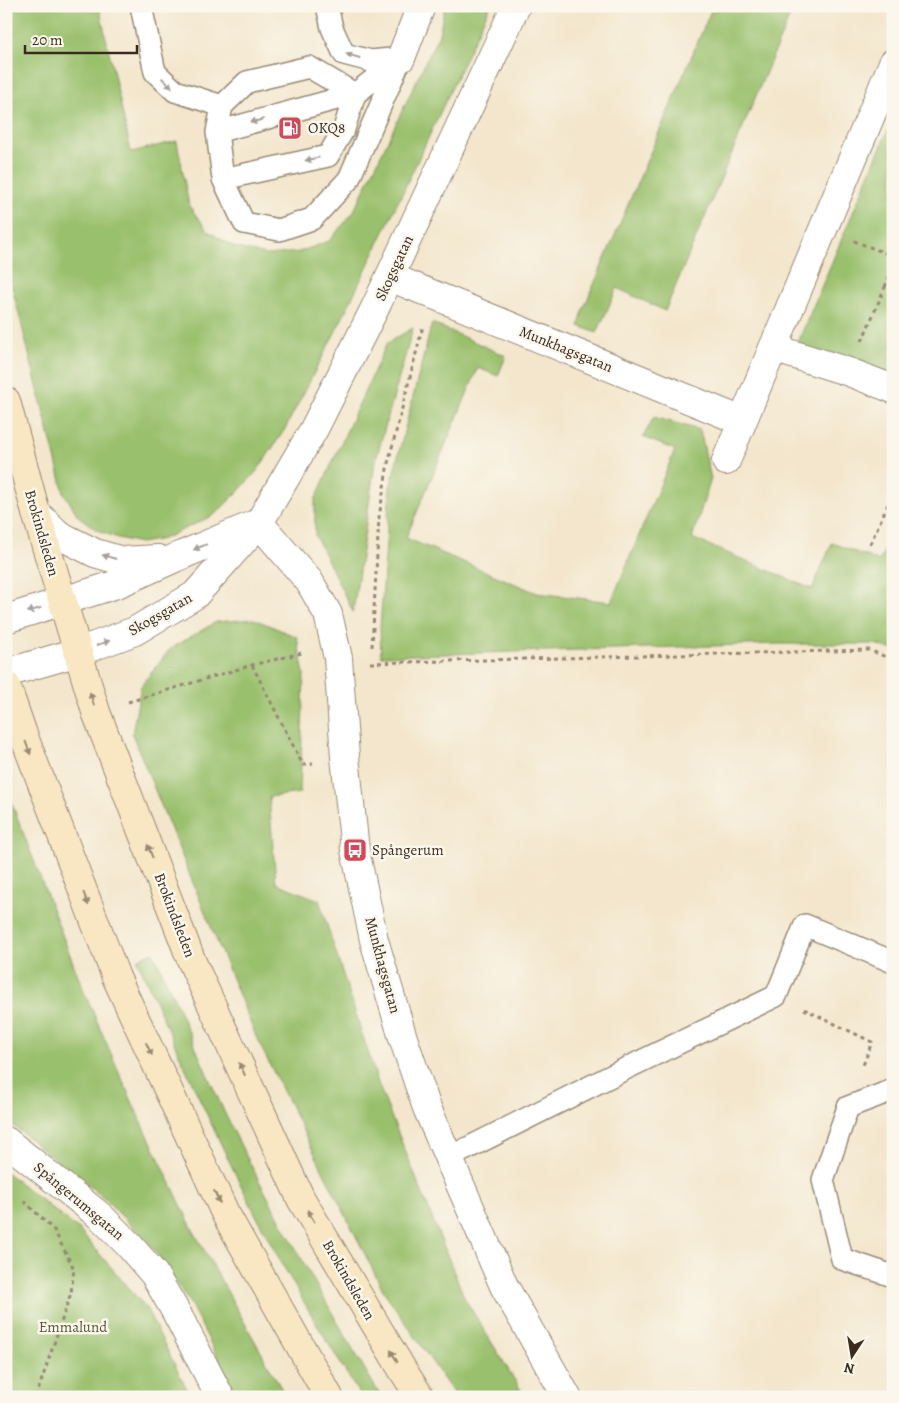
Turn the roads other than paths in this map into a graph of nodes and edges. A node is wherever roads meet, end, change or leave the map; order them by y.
1 (141, 6) edge
2 (328, 6) edge
3 (421, 6) edge
4 (516, 6) edge
5 (401, 58) junction
6 (893, 63) edge
7 (355, 94) junction
8 (222, 106) junction
9 (217, 132) junction
10 (223, 179) junction
11 (390, 277) junction
12 (773, 348) junction
13 (893, 389) edge
14 (6, 401) edge
15 (742, 421) junction
16 (726, 461) dead end
17 (36, 513) junction
18 (259, 523) junction
19 (175, 558) junction
20 (62, 602) junction
21 (6, 619) edge
22 (78, 652) junction
23 (6, 673) edge
24 (6, 685) edge
25 (893, 962) edge
26 (893, 1090) edge
27 (6, 1140) edge
28 (448, 1158) junction
29 (893, 1276) edge
30 (220, 1397) edge
31 (329, 1397) edge
32 (420, 1397) edge
33 (567, 1397) edge

1 -> 8 lane
5 -> 2 lane
3 - 5 street
4 - 11 street, Skogsgatan
5 - 7 lane
5 - 10 lane
6 - 12 street
7 - 8 lane
7 -> 9 lane
7 -> 10 lane
8 - 9 lane
9 - 10 lane
11 - 15 street, Munkhagsgatan
11 - 18 street, Skogsgatan
12 - 13 street
12 - 15 street
14 - 17 main road, Brokindsleden
15 - 16 street
19 -> 17 street
17 - 20 main road, Brokindsleden
18 -> 19 street
22 -> 18 street, Skogsgatan
18 - 28 street, Munkhagsgatan
19 - 20 street
20 -> 21 street
20 - 22 main road, Brokindsleden
22 - 23 street, Skogsgatan
32 -> 22 main road, Brokindsleden
24 -> 31 main road
25 - 28 lane
26 - 29 lane
27 - 30 street, Spångerumsgatan
28 - 33 street, Munkhagsgatan

